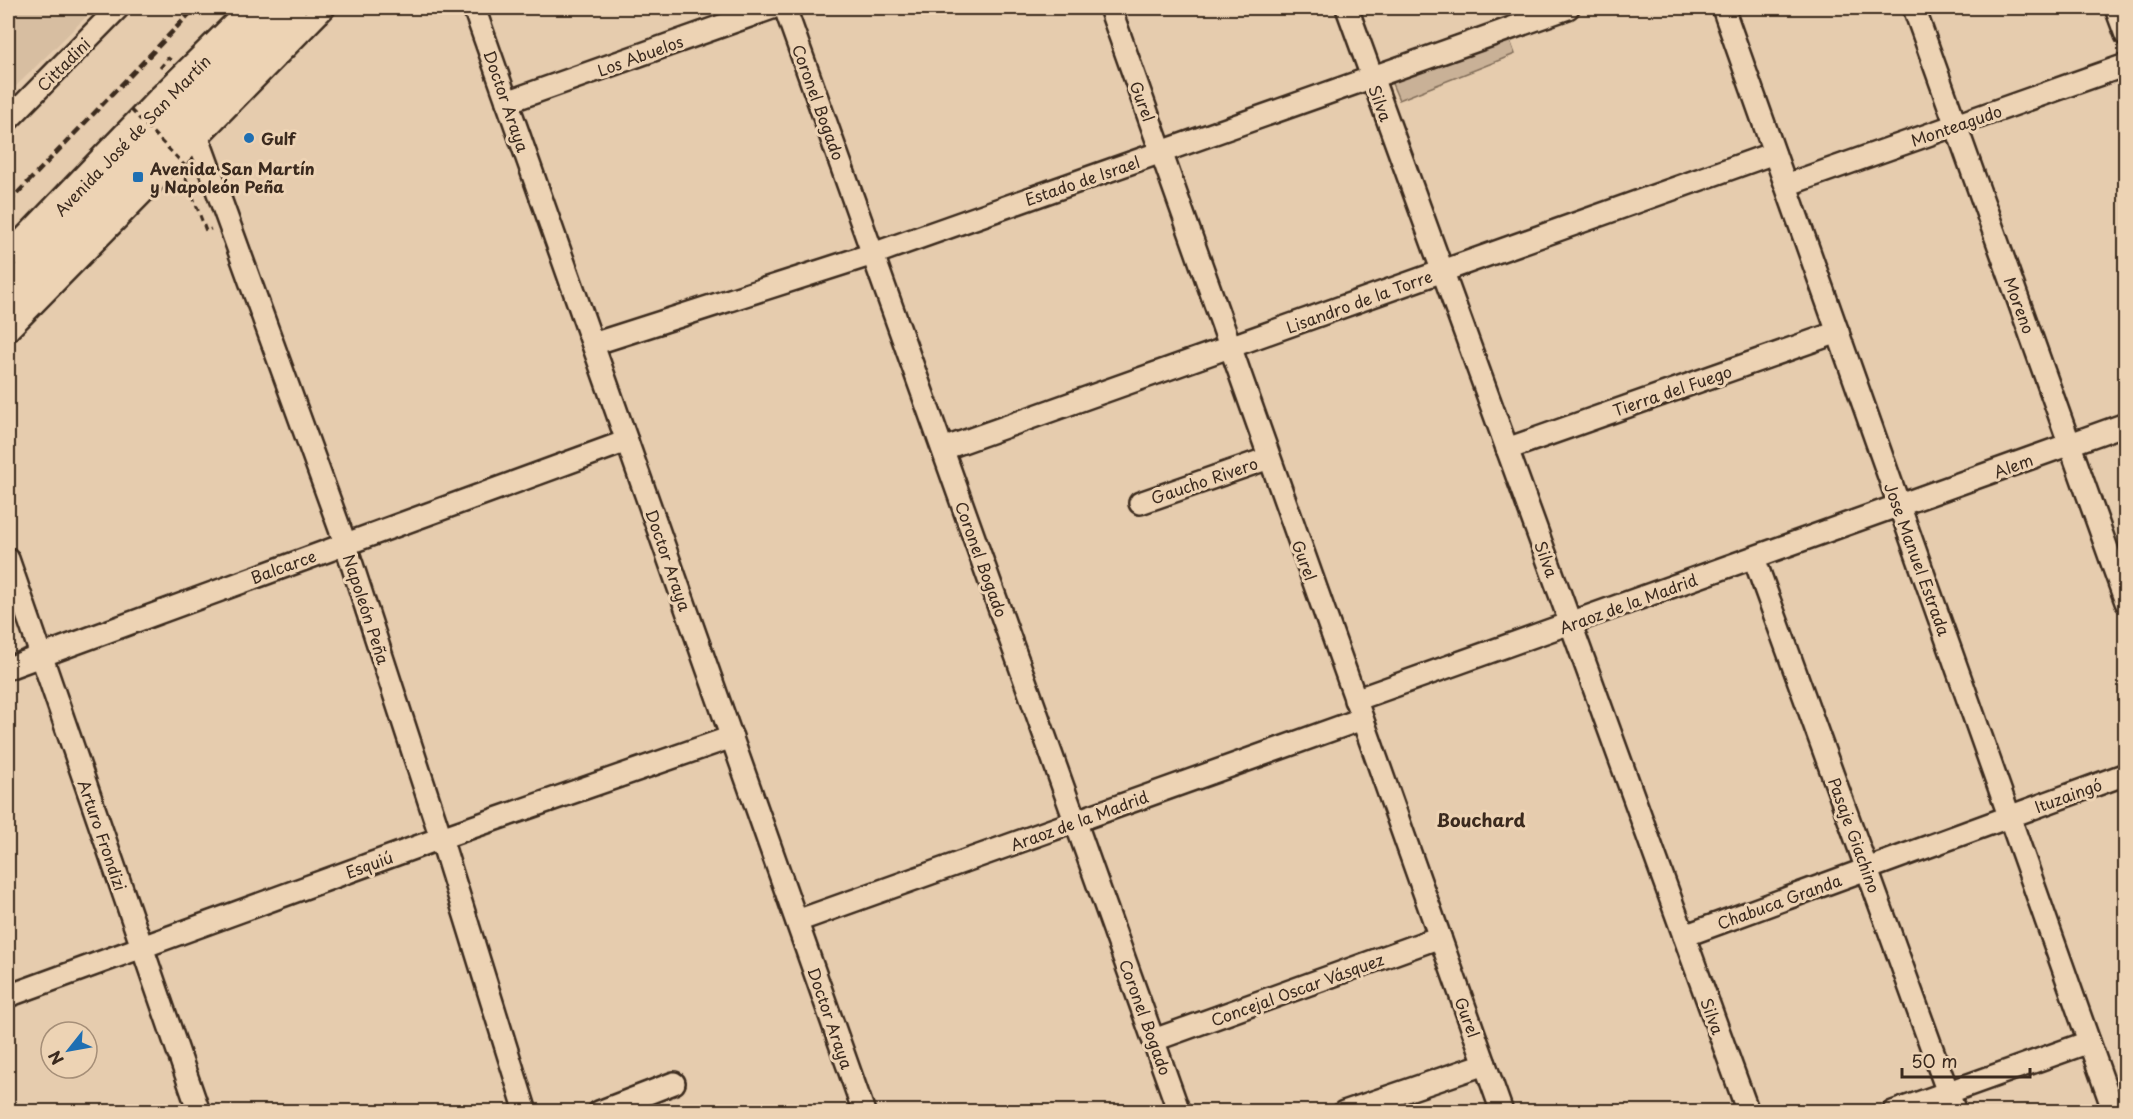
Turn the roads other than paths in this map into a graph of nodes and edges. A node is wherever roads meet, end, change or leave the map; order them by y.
1 (118, 8) edge
2 (258, 8) edge
3 (289, 8) edge
4 (324, 8) edge
5 (474, 8) edge
6 (772, 8) edge
7 (785, 8) edge
8 (1110, 8) edge
9 (1347, 8) edge
10 (1568, 8) edge
11 (1723, 8) edge
12 (1914, 8) edge
13 (2115, 8) edge
14 (2126, 35) edge
15 (2126, 65) edge
16 (1372, 77) junction
17 (507, 102) junction
18 (8, 120) edge
19 (1956, 125) junction
20 (189, 127) junction
21 (1161, 152) junction
22 (1774, 153) junction
23 (1786, 185) junction
24 (873, 254) junction
25 (8, 264) edge
26 (1443, 271) junction
27 (8, 296) edge
28 (8, 330) edge
29 (1838, 332) junction
30 (593, 344) junction
31 (1230, 347) junction
32 (2126, 424) edge
33 (627, 441) junction
34 (2070, 445) junction
35 (1507, 448) junction
36 (943, 449) junction
37 (1269, 458) junction
38 (1140, 502) dead end
39 (1899, 506) junction
40 (345, 543) junction
41 (1754, 558) junction
42 (8, 559) edge
43 (2126, 602) edge
44 (1571, 623) junction
45 (41, 656) junction
46 (8, 668) edge
47 (1359, 709) junction
48 (732, 737) junction
49 (2126, 774) edge
50 (2010, 817) junction
51 (1076, 821) junction
52 (441, 838) junction
53 (1867, 869) junction
54 (796, 921) junction
55 (1684, 936) junction
56 (1440, 937) junction
57 (142, 948) junction
58 (8, 996) edge
59 (1154, 1040) junction
60 (2089, 1042) junction
61 (1485, 1064) junction
62 (674, 1083) dead end
63 (1952, 1102) edge
64 (199, 1112) edge
65 (526, 1112) edge
66 (599, 1112) edge
67 (864, 1112) edge
68 (1179, 1112) edge
69 (1344, 1112) edge
70 (1502, 1112) edge
71 (1748, 1112) edge
72 (1893, 1112) edge
73 (2114, 1112) edge

1 - 18 street, Cittadini
2 - 25 main road, Avenida José de San Martín
3 - 20 main road, Avenida José de San Martín
4 - 20 street
5 - 17 street, Doctor Araya
6 - 17 street, Los Abuelos
7 - 24 street, Coronel Bogado
8 - 21 street, Gurel
9 - 16 street, Silva
10 - 16 street, Estado de Israel
11 - 22 street, Jose Manuel Estrada
12 - 19 street, Moreno
13 - 14 street
15 - 19 street, Monteagudo
16 - 21 street, Estado de Israel
16 - 26 street, Silva
17 - 30 street, Doctor Araya
19 - 23 street, Monteagudo
19 - 34 street, Moreno
20 - 27 main road, Avenida José de San Martín
20 - 28 street
20 - 40 street, Napoleón Peña
21 - 24 street, Estado de Israel
21 - 31 street, Gurel
22 - 23 street, Jose Manuel Estrada
22 - 26 street, Lisandro de la Torre
23 - 29 street, Jose Manuel Estrada
24 - 30 street, Estado de Israel
24 - 36 street, Coronel Bogado
26 - 31 street, Lisandro de la Torre
26 - 35 street, Silva
29 - 35 street, Tierra del Fuego
29 - 39 street, Jose Manuel Estrada
30 - 33 street, Doctor Araya
31 - 36 street, Lisandro de la Torre
31 - 37 street, Gurel
32 - 34 street, Alem
33 - 40 street, Balcarce
33 - 48 street, Doctor Araya
34 - 39 street, Alem
34 - 43 street, Moreno
35 - 44 street, Silva
36 - 51 street, Coronel Bogado
37 - 38 street, Gaucho Rivero
37 - 47 street, Gurel
39 - 41 street, Araoz de la Madrid
39 - 50 street, Jose Manuel Estrada
40 - 45 street, Balcarce
40 - 52 street, Napoleón Peña
41 - 44 street, Araoz de la Madrid
41 - 53 street, Pasaje Giachino
42 - 45 street, Arturo Frondizi
44 - 47 street, Araoz de la Madrid
44 - 55 street, Silva
45 - 46 street, Balcarce
45 - 57 street, Arturo Frondizi
47 - 51 street, Araoz de la Madrid
47 - 56 street, Gurel
48 - 52 street, Esquiú
48 - 54 street, Doctor Araya
49 - 50 street, Ituzaingó
50 - 53 street, Chabuca Granda
50 - 60 street, Jose Manuel Estrada
51 - 54 street, Araoz de la Madrid
51 - 59 street, Coronel Bogado
52 - 57 street, Esquiú
52 - 65 street, Napoleón Peña
53 - 55 street, Chabuca Granda
53 - 63 street, Pasaje Giachino
54 - 67 street, Doctor Araya
55 - 71 street, Silva
56 - 59 street, Concejal Oscar Vásquez
56 - 61 street, Gurel
57 - 58 street, Esquiú
57 - 64 street, Arturo Frondizi
59 - 68 street, Coronel Bogado
60 - 63 street
60 - 73 street, Jose Manuel Estrada
61 - 69 street
61 - 70 street, Gurel
62 - 66 street
63 - 72 street

